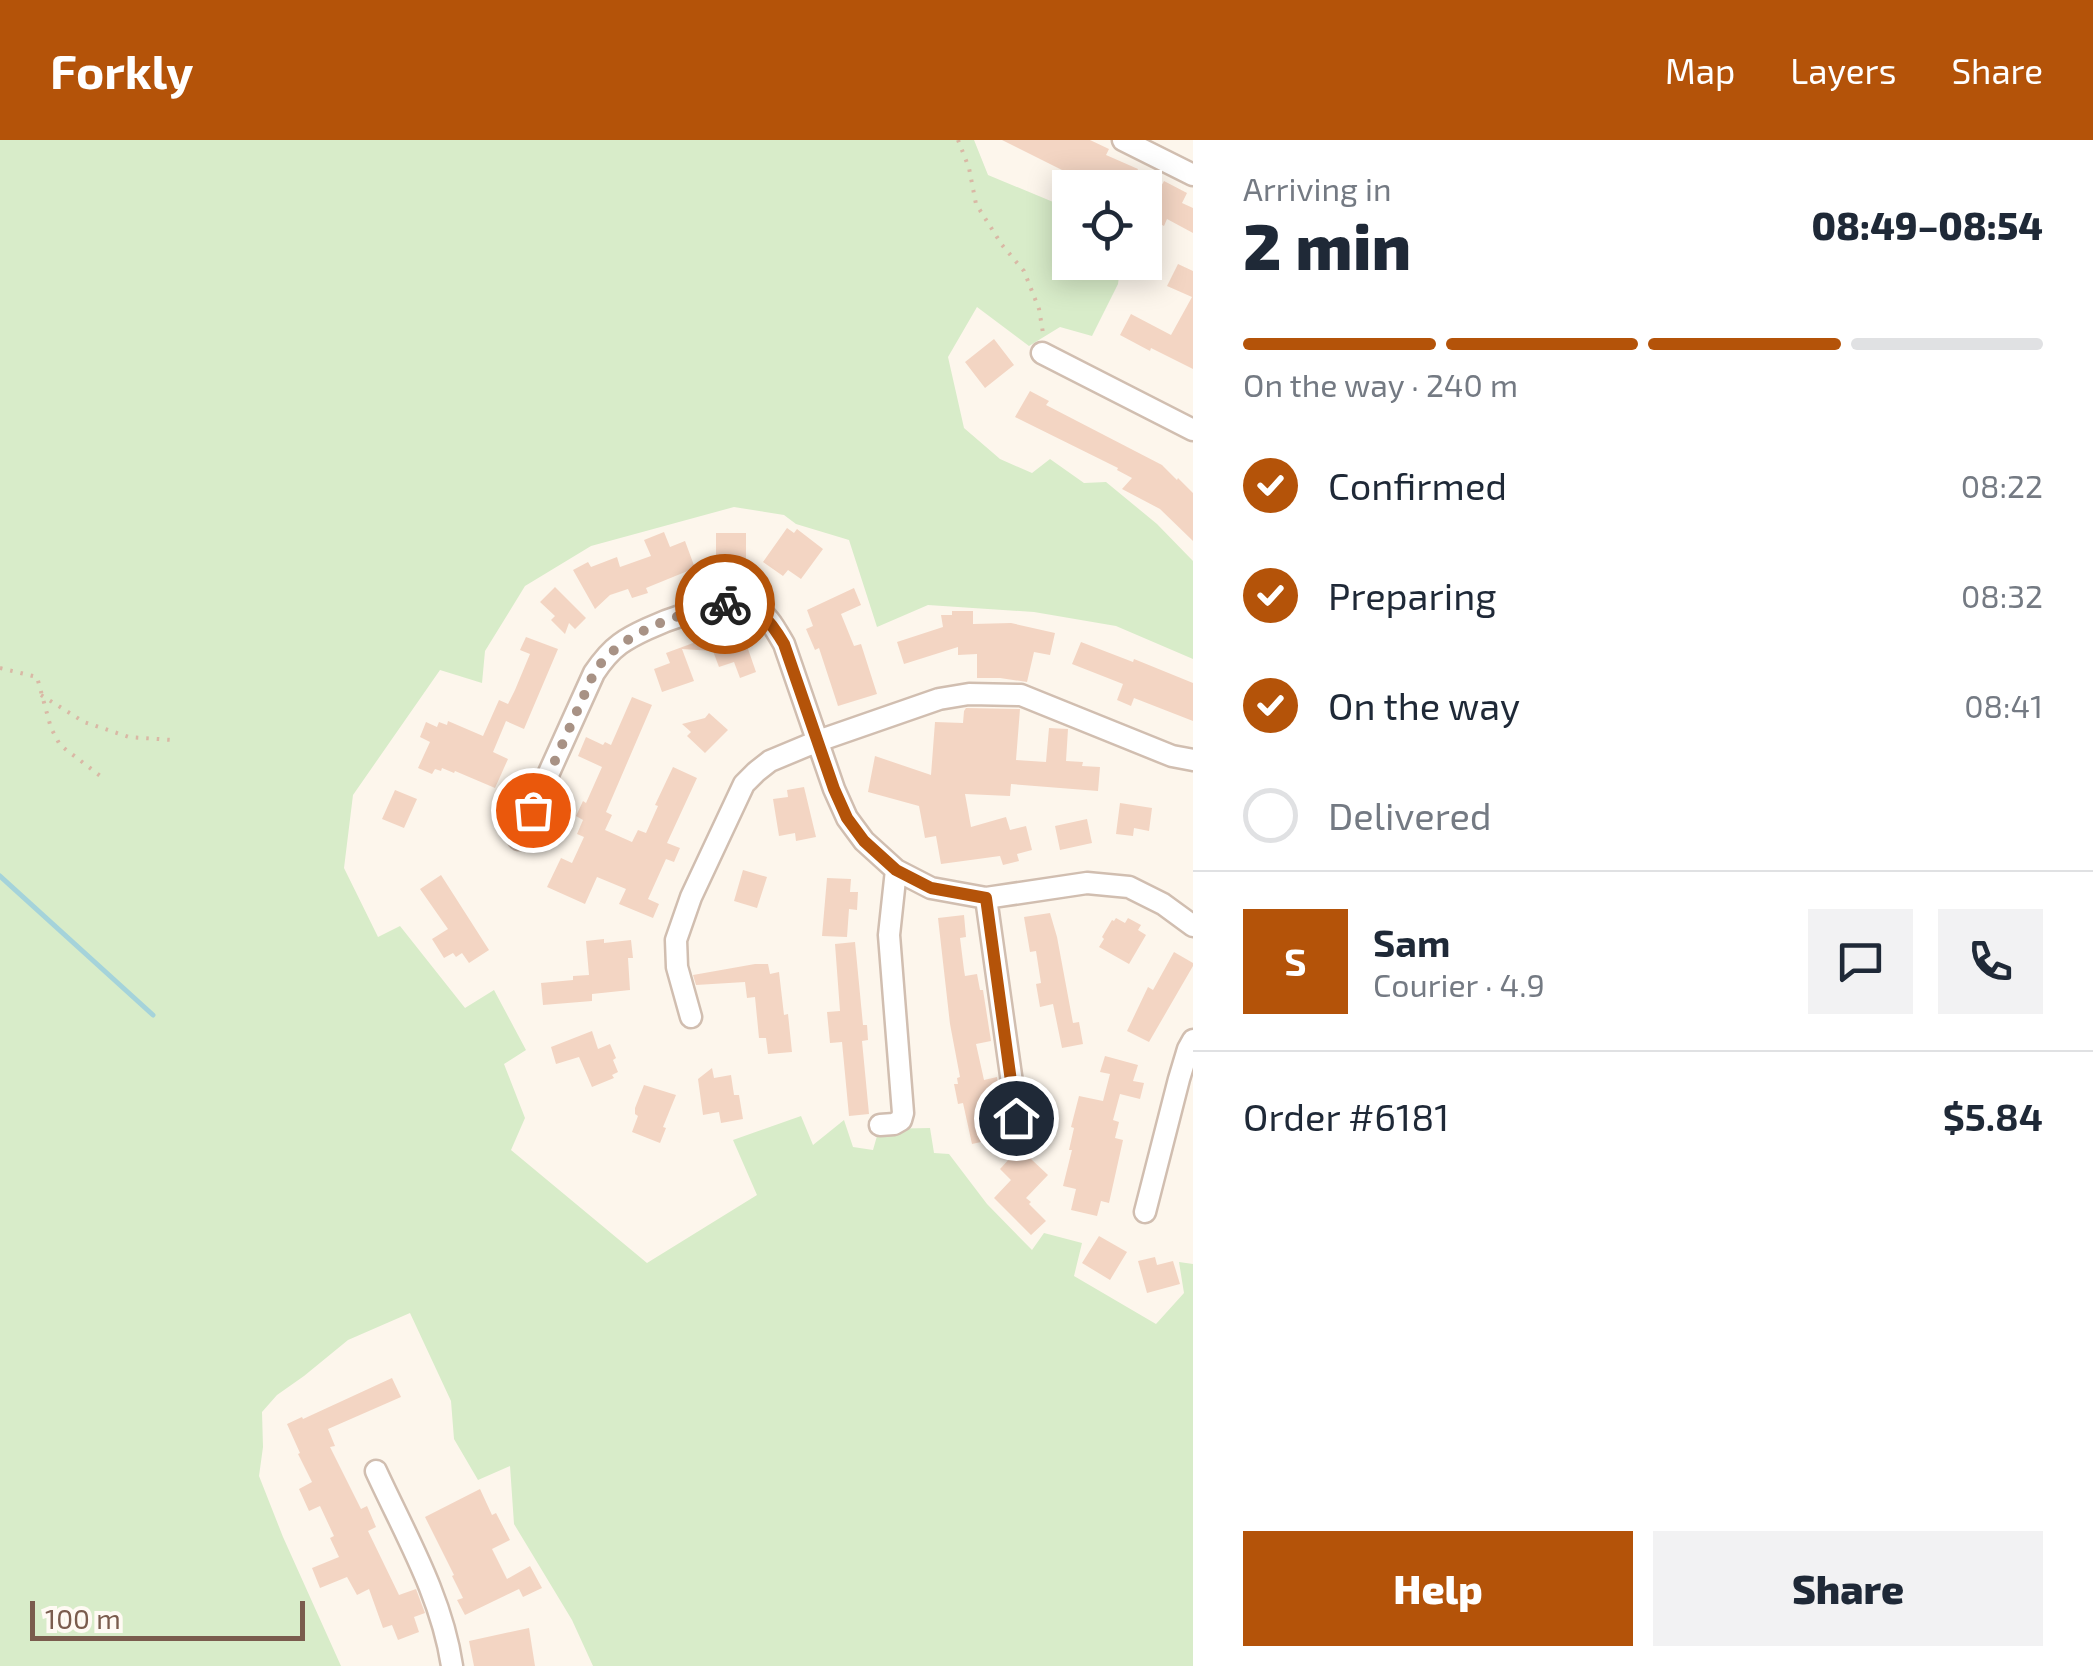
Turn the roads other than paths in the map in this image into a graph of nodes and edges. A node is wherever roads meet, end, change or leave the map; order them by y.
1 (1123, 140) edge
2 (1193, 175) edge
3 (1049, 357) road end
4 (1193, 430) edge
5 (818, 741) junction
6 (1193, 760) edge
7 (519, 839) dead end
8 (896, 870) junction
9 (986, 898) junction
10 (1193, 926) edge
11 (691, 1017) dead end
12 (1193, 1040) edge
13 (1016, 1118) dead end
14 (880, 1124) dead end
15 (1145, 1212) dead end
16 (376, 1471) dead end
17 (452, 1666) edge

1 - 2 street
3 - 4 street
5 - 6 street
5 - 7 street
5 - 8 street
5 - 11 street
8 - 9 street
8 - 14 street
9 - 10 street
9 - 13 street
12 - 15 street
16 - 17 street

